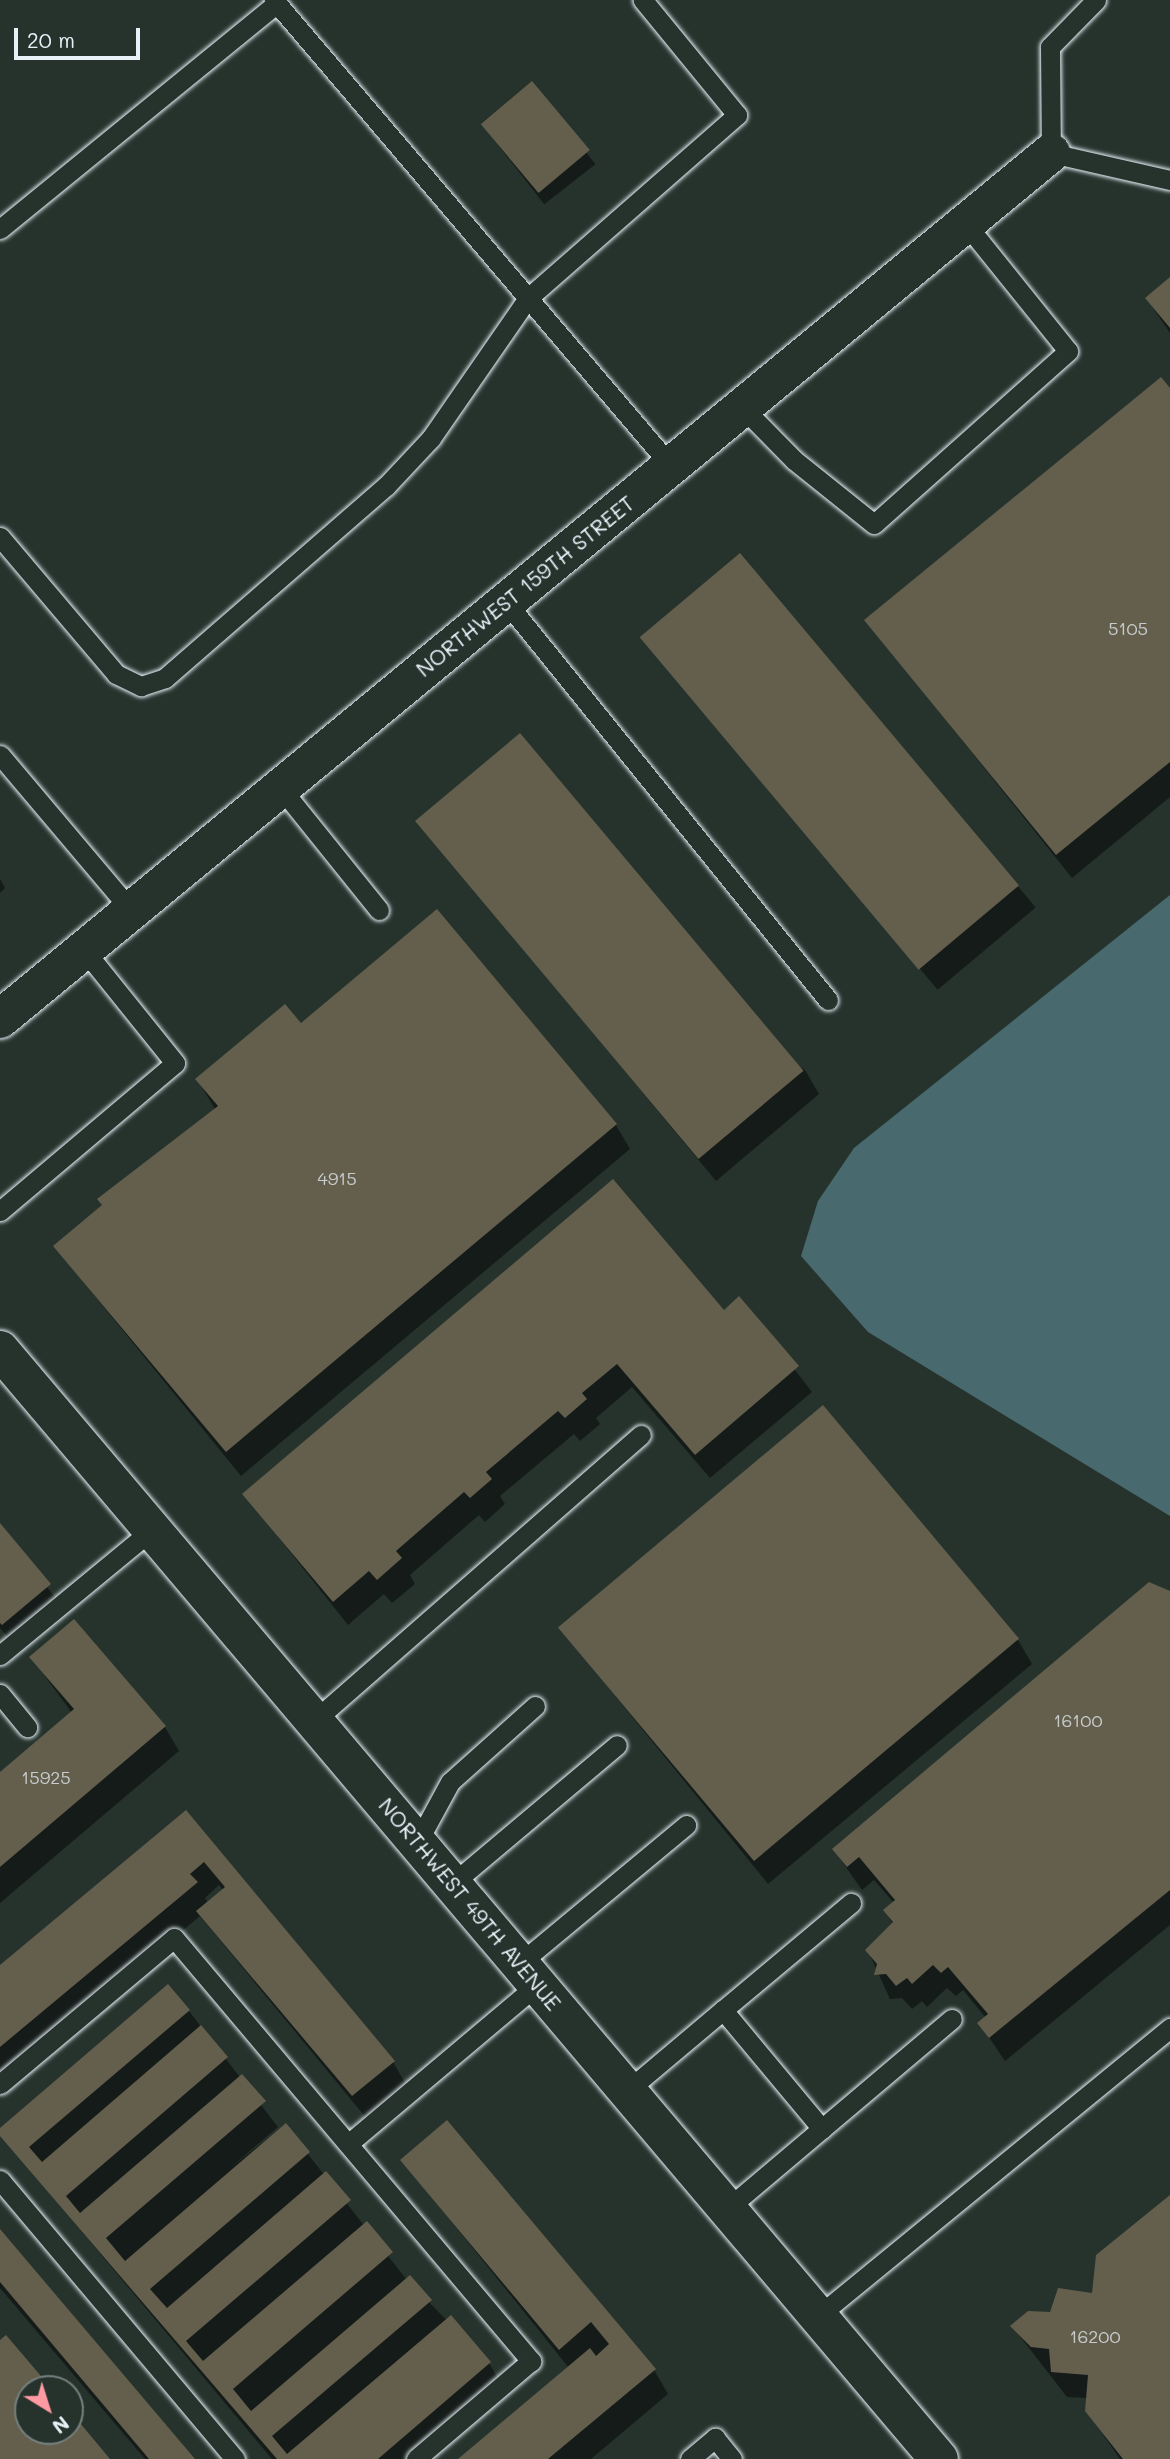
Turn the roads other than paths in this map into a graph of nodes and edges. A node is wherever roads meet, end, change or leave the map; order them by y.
1 (643, 0) edge
2 (1096, 0) edge
3 (276, 1) edge
4 (1051, 153) junction
5 (1170, 180) edge
6 (965, 223) junction
7 (0, 229) edge
8 (528, 298) junction
9 (742, 407) junction
10 (671, 466) junction
11 (0, 537) edge
12 (506, 602) junction
13 (0, 755) edge
14 (281, 787) junction
15 (131, 910) junction
16 (379, 910) dead end
17 (84, 950) junction
18 (828, 1000) dead end
19 (0, 1019) edge
20 (0, 1212) edge
21 (0, 1350) edge
22 (641, 1435) dead end
23 (154, 1528) junction
24 (0, 1656) edge
25 (0, 1694) edge
26 (535, 1706) dead end
27 (315, 1720) junction
28 (27, 1727) dead end
29 (617, 1745) dead end
30 (685, 1825) dead end
31 (418, 1841) junction
32 (453, 1883) junction
33 (851, 1903) dead end
34 (529, 1973) junction
35 (723, 2010) junction
36 (953, 2019) dead end
37 (1170, 2028) edge
38 (0, 2084) edge
39 (628, 2090) junction
40 (822, 2129) junction
41 (348, 2144) junction
42 (0, 2180) edge
43 (728, 2208) junction
44 (818, 2316) junction
45 (236, 2459) edge
46 (416, 2459) edge
47 (690, 2459) edge
48 (732, 2459) edge
49 (939, 2459) edge

1 - 8 lane
2 - 4 lane
3 - 7 lane
3 - 8 lane
4 - 5 lane
4 - 6 street, NORTHWEST 159TH STREET
6 - 9 street, NORTHWEST 159TH STREET
6 - 9 lane
8 - 10 lane
8 - 11 lane
9 - 10 street, NORTHWEST 159TH STREET
10 - 12 street, NORTHWEST 159TH STREET
12 - 14 street, NORTHWEST 159TH STREET
12 - 18 lane
13 - 15 lane
14 - 15 street, NORTHWEST 159TH STREET
14 - 16 lane
15 - 17 street, NORTHWEST 159TH STREET
17 - 19 street, NORTHWEST 159TH STREET
17 - 20 lane
21 - 23 street, NORTHWEST 49TH AVENUE
22 - 27 lane
23 - 24 lane
23 - 27 street, NORTHWEST 49TH AVENUE
25 - 28 lane
26 - 31 lane
27 - 31 street, NORTHWEST 49TH AVENUE
29 - 32 lane
30 - 34 lane
31 - 32 street, NORTHWEST 49TH AVENUE
32 - 34 street, NORTHWEST 49TH AVENUE
33 - 35 lane
34 - 39 street, NORTHWEST 49TH AVENUE
34 - 41 lane
35 - 39 lane
35 - 40 lane
36 - 40 lane
37 - 44 lane
38 - 41 lane
39 - 43 street, NORTHWEST 49TH AVENUE
40 - 43 lane
41 - 46 lane
42 - 45 lane
43 - 44 street, NORTHWEST 49TH AVENUE
44 - 49 street, NORTHWEST 49TH AVENUE
47 - 48 lane

